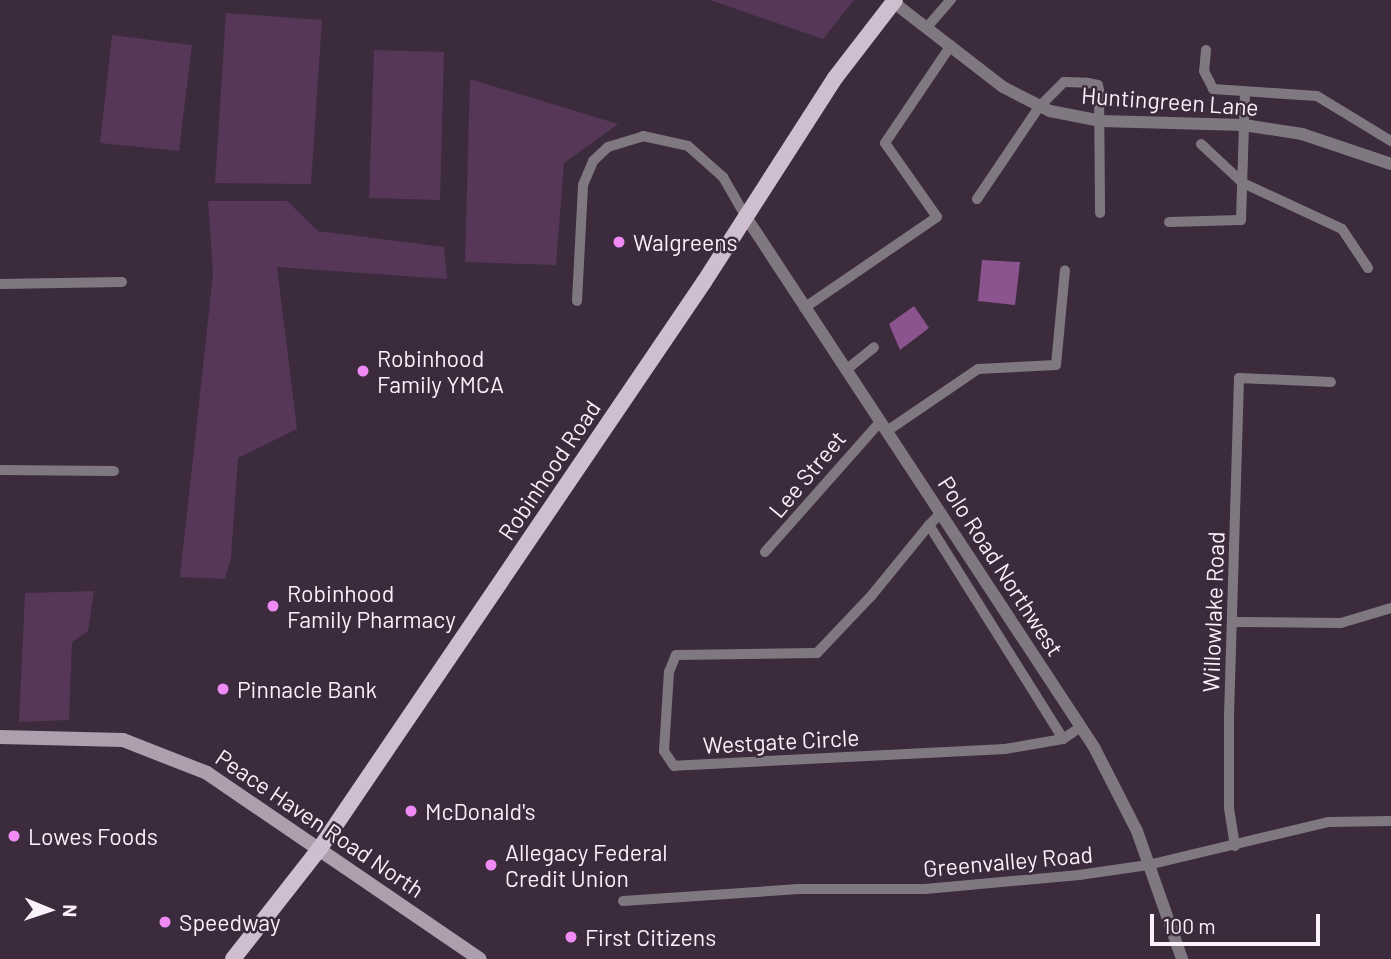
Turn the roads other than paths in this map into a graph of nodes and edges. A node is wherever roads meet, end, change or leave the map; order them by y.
1 (951, 0) edge
2 (894, 1) edge
3 (928, 26) junction
4 (951, 45) junction
5 (1206, 50) dead end
6 (1245, 94) junction
7 (1039, 107) junction
8 (1101, 121) junction
9 (1244, 125) junction
10 (1391, 141) edge
11 (1201, 144) dead end
12 (1391, 164) edge
13 (1243, 183) junction
14 (977, 200) dead end
15 (1100, 214) dead end
16 (746, 217) junction
17 (1169, 222) dead end
18 (1368, 268) dead end
19 (1065, 270) dead end
20 (122, 282) dead end
21 (0, 284) edge
22 (577, 301) dead end
23 (804, 307) junction
24 (874, 347) dead end
25 (846, 370) junction
26 (1331, 382) dead end
27 (884, 426) junction
28 (0, 470) edge
29 (114, 471) dead end
30 (941, 513) junction
31 (929, 525) junction
32 (765, 552) dead end
33 (1391, 608) edge
34 (1231, 622) junction
35 (1081, 727) junction
36 (0, 737) edge
37 (1063, 739) junction
38 (1391, 821) edge
39 (1235, 846) junction
40 (320, 848) junction
41 (1149, 865) junction
42 (623, 901) dead end
43 (233, 959) edge
44 (480, 959) edge
45 (1182, 959) edge

1 - 3 street
2 - 3 street, Huntingreen Lane
2 - 16 main road, Robinhood Road
3 - 4 street, Huntingreen Lane
4 - 7 street, Huntingreen Lane
4 - 23 street
5 - 6 street
6 - 9 street
6 - 10 street
7 - 8 street, Huntingreen Lane
7 - 8 street
7 - 14 street
8 - 9 street, Huntingreen Lane
8 - 15 street
9 - 12 street, Huntingreen Lane
9 - 13 street
11 - 13 street
13 - 17 street
13 - 18 street
16 - 22 street
16 - 23 street, Polo Road Northwest
16 - 40 main road, Robinhood Road
19 - 27 street, Lee Street
20 - 21 street
23 - 25 street, Polo Road Northwest
24 - 25 street
25 - 27 street, Polo Road Northwest
26 - 34 street, Willowlake Road
27 - 30 street, Polo Road Northwest
27 - 32 street, Lee Street
28 - 29 street
30 - 31 street, Westgate Circle
30 - 35 street, Polo Road Northwest
31 - 37 street
31 - 37 street, Westgate Circle
33 - 34 street
34 - 39 street, Willowlake Road
35 - 37 street
35 - 41 street, Polo Road Northwest
36 - 40 main road, Peace Haven Road North
38 - 39 street, Greenvalley Road
39 - 41 street, Greenvalley Road
40 - 43 main road, Robinhood Road
40 - 44 main road, Peace Haven Road North
41 - 42 street, Greenvalley Road
41 - 45 street, Polo Road Northwest

